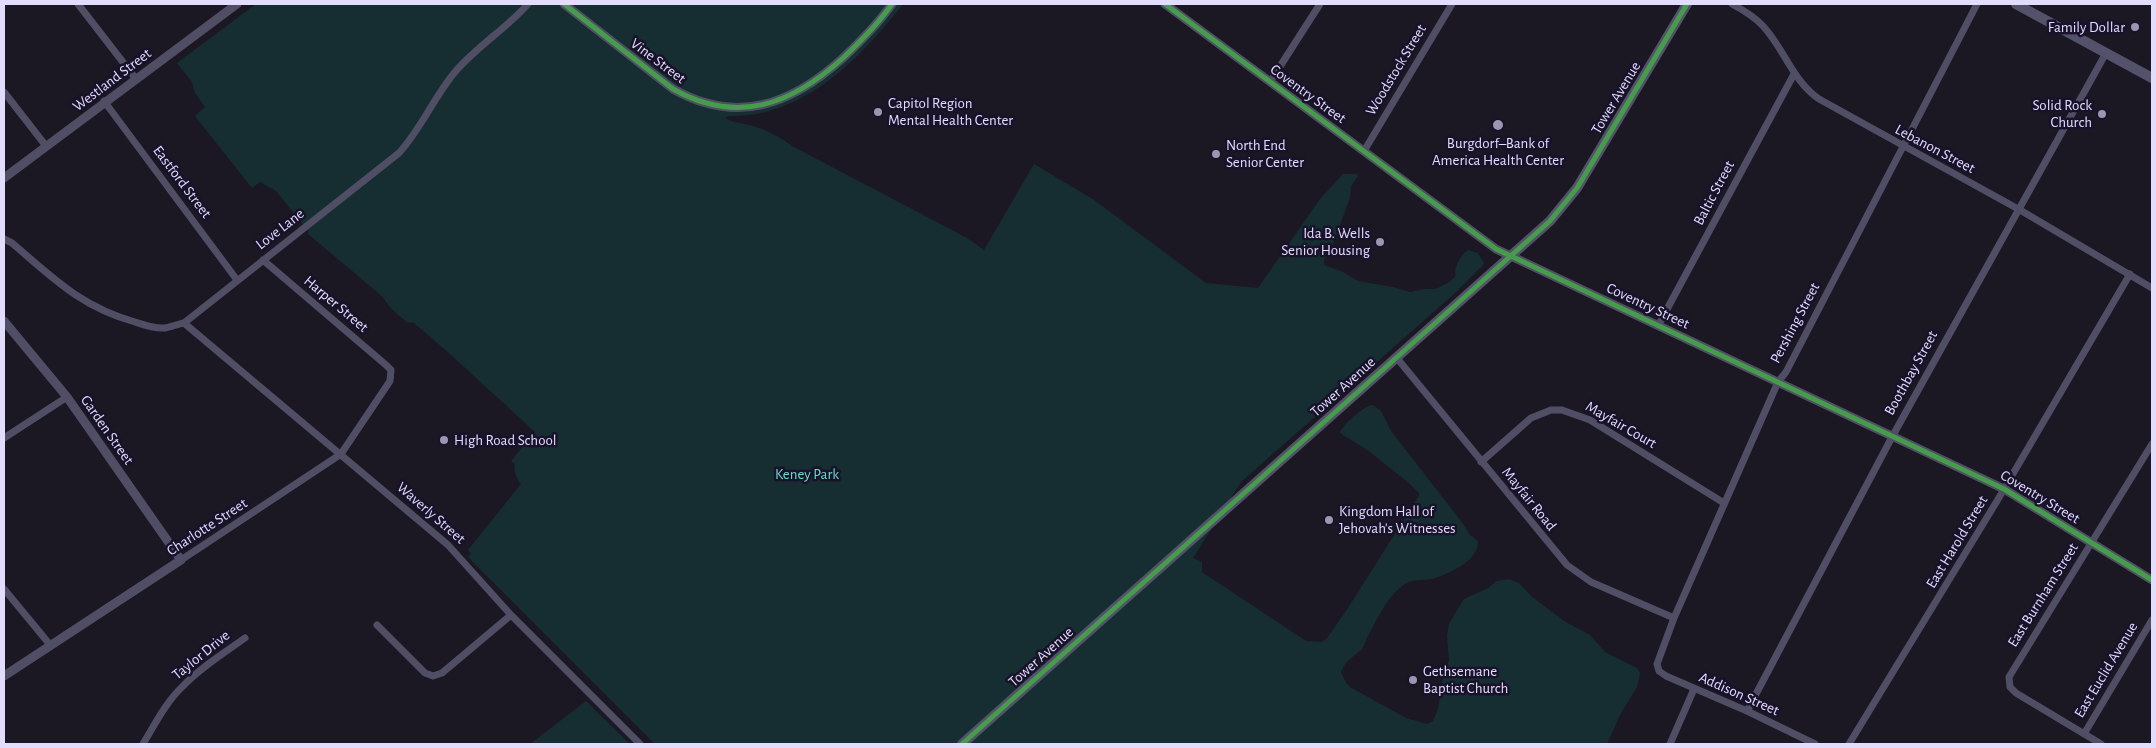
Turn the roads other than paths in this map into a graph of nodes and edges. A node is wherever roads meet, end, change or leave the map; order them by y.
1 (78, 4) edge
2 (237, 4) edge
3 (528, 4) edge
4 (564, 4) edge
5 (892, 4) edge
6 (1165, 4) edge
7 (1320, 4) edge
8 (1452, 4) edge
9 (1687, 4) edge
10 (1732, 4) edge
11 (1977, 4) edge
12 (2016, 4) edge
13 (2106, 53) junction
14 (1794, 74) junction
15 (2152, 78) edge
16 (136, 79) junction
17 (1270, 82) junction
18 (4, 92) edge
19 (104, 101) junction
20 (46, 146) junction
21 (1902, 146) junction
22 (1364, 151) junction
23 (4, 178) edge
24 (2020, 210) junction
25 (4, 239) edge
26 (1511, 257) junction
27 (263, 260) junction
28 (2130, 274) junction
29 (238, 280) junction
30 (2152, 288) edge
31 (4, 321) edge
32 (184, 323) junction
33 (1658, 324) junction
34 (1396, 357) junction
35 (391, 370) joint
36 (1778, 382) junction
37 (67, 397) junction
38 (1892, 436) junction
39 (4, 438) edge
40 (2152, 444) edge
41 (341, 454) junction
42 (1481, 462) junction
43 (2004, 489) junction
44 (1724, 503) junction
45 (2092, 543) junction
46 (181, 560) junction
47 (2152, 580) edge
48 (4, 589) edge
49 (511, 615) junction
50 (1674, 618) junction
51 (2152, 620) edge
52 (377, 625) dead end
53 (245, 638) dead end
54 (51, 646) junction
55 (1657, 664) joint
56 (4, 676) edge
57 (1694, 688) junction
58 (1747, 711) junction
59 (2084, 734) junction
60 (144, 744) edge
61 (640, 744) edge
62 (962, 744) edge
63 (1670, 744) edge
64 (1815, 744) edge
65 (1849, 744) edge
66 (2101, 744) edge

1 - 16 street
2 - 16 street, Westland Street
3 - 27 street, Love Lane
4 - 5 street, Vine Street
6 - 17 street, Coventry Street
7 - 17 street
8 - 22 street, Woodstock Street
9 - 26 main road, Tower Avenue
10 - 14 street, Lebanon Street
11 - 21 street, Pershing Street
12 - 13 main road
13 - 15 main road
13 - 24 street, Boothbay Street
14 - 21 street, Lebanon Street
14 - 33 street, Baltic Street
16 - 19 street, Westland Street
17 - 22 street, Coventry Street
18 - 20 street
19 - 20 street, Westland Street
19 - 29 street, Eastford Street
20 - 23 street, Westland Street
21 - 24 street, Lebanon Street
21 - 36 street, Pershing Street
22 - 26 street, Coventry Street
24 - 28 street, Lebanon Street
24 - 38 street, Boothbay Street
25 - 32 street, Love Lane
26 - 33 street, Coventry Street
26 - 34 main road, Tower Avenue
27 - 29 street, Love Lane
27 - 35 street, Harper Street
28 - 30 street, Lebanon Street
28 - 43 street, East Harold Street
29 - 32 street, Love Lane
31 - 37 street, Garden Street
32 - 41 street, Waverly Street
33 - 36 street, Coventry Street
34 - 42 street, Mayfair Road
34 - 62 main road, Tower Avenue
35 - 41 street, Charlotte Street
36 - 38 street, Coventry Street
36 - 44 street, Pershing Street
37 - 39 street
37 - 46 street, Garden Street
38 - 43 street, Coventry Street
38 - 58 street, Boothbay Street
40 - 45 street, East Burnham Street
41 - 46 street, Charlotte Street
41 - 49 street, Waverly Street
42 - 44 street, Mayfair Court
42 - 50 street, Mayfair Road
43 - 45 street, Coventry Street
43 - 65 street, East Harold Street
44 - 50 street, Pershing Street
45 - 47 street, Coventry Street
45 - 59 street, East Burnham Street
46 - 54 street, Charlotte Street
48 - 54 street
49 - 52 street
49 - 61 street, Waverly Street
50 - 55 street, Pershing Street
51 - 59 street, East Euclid Avenue
53 - 60 street, Taylor Drive
54 - 56 street, Charlotte Street
55 - 57 street, Addison Street
57 - 58 street, Addison Street
57 - 63 street
58 - 64 street, Addison Street
59 - 66 street

